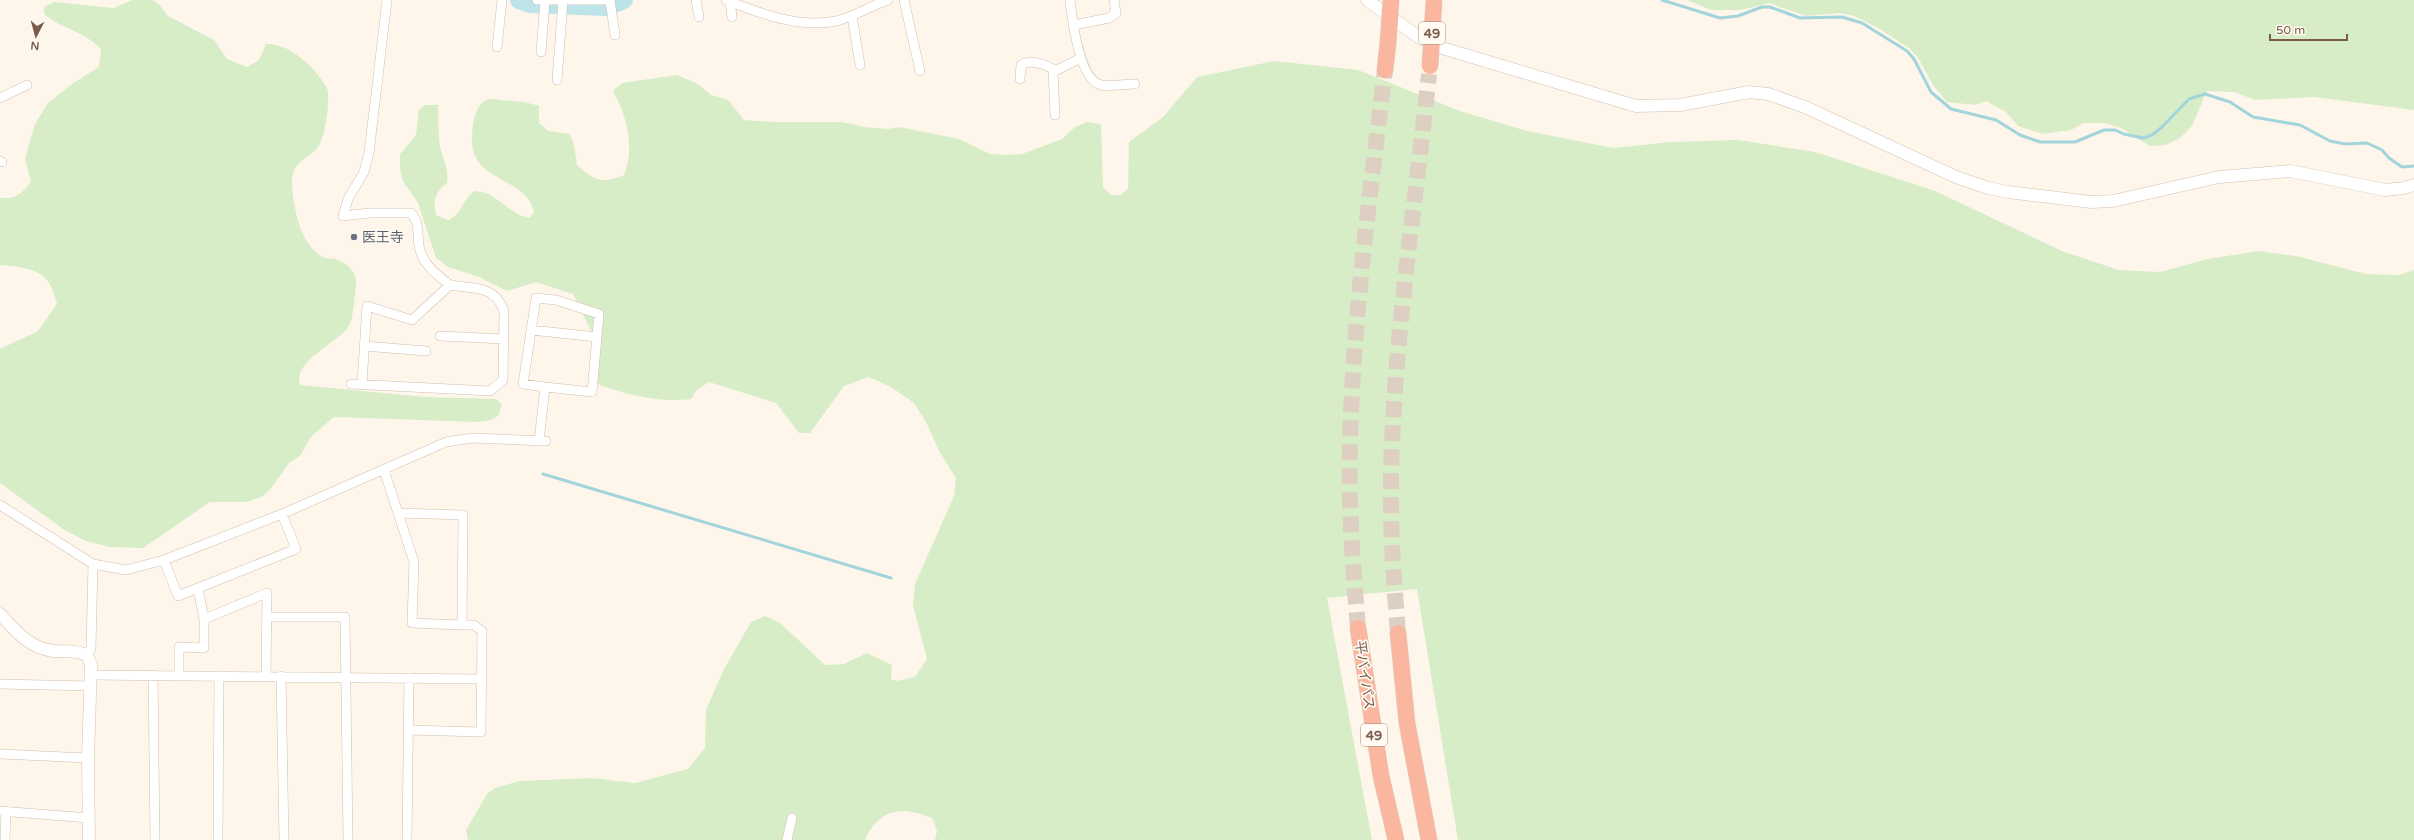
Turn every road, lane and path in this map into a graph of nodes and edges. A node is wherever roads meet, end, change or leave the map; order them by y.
1 (387, 0) edge
2 (502, 0) edge
3 (541, 0) edge
4 (610, 0) edge
5 (696, 0) edge
6 (888, 0) edge
7 (904, 0) edge
8 (1070, 0) edge
9 (1114, 0) edge
10 (1367, 0) edge
11 (1391, 0) edge
12 (1434, 0) edge
13 (563, 1) edge
14 (728, 1) edge
15 (852, 16) junction
16 (699, 17) dead end
17 (732, 17) dead end
18 (1074, 25) junction
19 (615, 35) dead end
20 (497, 47) dead end
21 (541, 52) dead end
22 (1081, 58) junction
23 (860, 65) dead end
24 (1055, 70) junction
25 (1385, 70) tunnel mouth
26 (1430, 70) tunnel mouth
27 (920, 71) dead end
28 (1020, 79) dead end
29 (557, 80) dead end
30 (1135, 84) dead end
31 (27, 85) dead end
32 (0, 98) edge
33 (1056, 115) dead end
34 (2414, 185) edge
35 (450, 285) junction
36 (531, 330) junction
37 (440, 336) dead end
38 (597, 338) junction
39 (504, 340) junction
40 (364, 346) junction
41 (426, 351) dead end
42 (351, 384) dead end
43 (362, 384) junction
44 (546, 387) junction
45 (384, 470) junction
46 (0, 505) edge
47 (398, 513) junction
48 (282, 514) junction
49 (164, 560) junction
50 (93, 564) junction
51 (198, 588) junction
52 (0, 614) edge
53 (266, 617) junction
54 (204, 619) junction
55 (462, 624) junction
56 (1358, 628) tunnel mouth
57 (1398, 633) tunnel mouth
58 (87, 655) junction
59 (153, 675) junction
60 (179, 675) junction
61 (218, 676) junction
62 (266, 676) junction
63 (281, 676) junction
64 (345, 677) junction
65 (410, 678) junction
66 (481, 679) junction
67 (90, 681) junction
68 (0, 684) edge
69 (409, 730) junction
70 (0, 754) edge
71 (88, 758) junction
72 (3, 811) edge
73 (89, 818) junction
74 (792, 818) dead end
75 (6, 840) edge
76 (89, 840) edge
77 (155, 840) edge
78 (218, 840) edge
79 (284, 840) edge
80 (348, 840) edge
81 (407, 840) edge
82 (788, 840) edge
83 (1396, 840) edge
84 (1429, 840) edge

1 - 35 street
2 - 20 street
3 - 13 street
3 - 21 street
4 - 13 street
4 - 19 street
5 - 16 street
6 - 15 street
7 - 27 street
8 - 18 street
9 - 18 street
10 - 34 street
11 - 25 highway, bridge
12 - 26 highway, 49, bridge
13 - 29 street
14 - 15 street
14 - 17 street
15 - 23 street
18 - 22 street
22 - 24 street
22 - 30 street
24 - 28 street
24 - 33 street
31 - 32 street
35 - 39 street
35 - 40 street
36 - 38 street
36 - 38 street
36 - 44 street
37 - 39 street
38 - 44 street
39 - 43 street
40 - 41 street
40 - 43 street
42 - 43 street
44 - 45 street
45 - 47 street
45 - 48 street
46 - 50 street
47 - 55 street
47 - 55 street
48 - 49 street
48 - 51 street
49 - 50 street
49 - 51 street
50 - 58 street
51 - 54 street
52 - 58 street
53 - 54 street
53 - 62 street
53 - 64 street
54 - 60 street
55 - 66 street
56 - 83 highway, 平バイパス / 49
57 - 84 highway, 49
58 - 67 street
59 - 60 street
59 - 67 street
59 - 77 street
60 - 61 street
61 - 62 street
61 - 78 street
62 - 63 street
63 - 64 street
63 - 79 street
64 - 65 street
64 - 80 street
65 - 66 street
65 - 69 street
66 - 69 street
67 - 68 street
67 - 71 street
69 - 81 street
70 - 71 street
71 - 73 street
72 - 73 street
72 - 75 street
73 - 76 street
74 - 82 street

